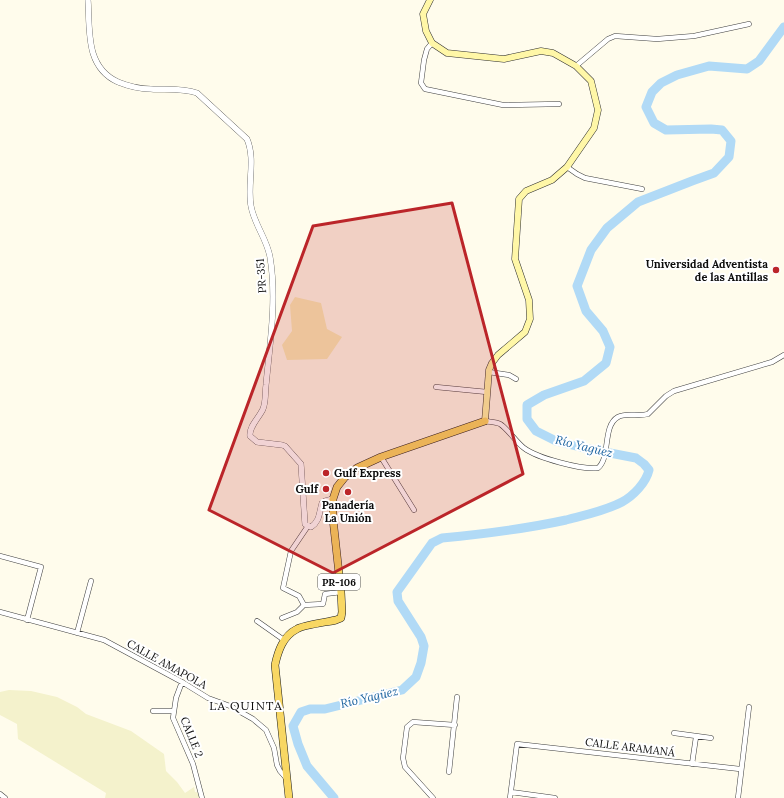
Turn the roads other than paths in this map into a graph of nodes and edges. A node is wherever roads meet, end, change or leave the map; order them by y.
1 (88, 0) edge
2 (430, 0) edge
3 (749, 24) dead end
4 (432, 43) junction
5 (576, 66) junction
6 (559, 104) dead end
7 (567, 167) junction
8 (642, 189) dead end
9 (784, 355) edge
10 (489, 372) junction
11 (516, 380) dead end
12 (436, 387) dead end
13 (487, 392) junction
14 (485, 422) junction
15 (381, 457) junction
16 (333, 499) junction
17 (414, 510) dead end
18 (308, 526) junction
19 (0, 556) edge
20 (92, 581) dead end
21 (340, 592) junction
22 (304, 605) junction
23 (0, 612) edge
24 (282, 618) dead end
25 (27, 620) junction
26 (258, 621) dead end
27 (77, 633) junction
28 (284, 640) junction
29 (182, 682) junction
30 (457, 697) dead end
31 (749, 707) dead end
32 (153, 711) dead end
33 (173, 711) junction
34 (455, 725) junction
35 (674, 733) dead end
36 (696, 736) junction
37 (711, 738) dead end
38 (692, 764) junction
39 (740, 769) junction
40 (449, 772) dead end
41 (287, 779) junction
42 (511, 792) junction
43 (0, 794) edge
44 (5, 798) edge
45 (202, 798) edge
46 (289, 798) edge
47 (433, 798) edge
48 (510, 798) edge
49 (554, 798) edge
50 (738, 798) edge

1 - 18 street, PR-351 / PR-351
2 - 4 main road
3 - 5 street
4 - 5 main road
4 - 6 street
5 - 7 main road
7 - 8 street
7 - 10 main road
9 - 14 street
10 - 11 street
10 - 13 main road
12 - 13 street
13 - 14 main road
14 - 15 main road, PR-106
15 - 16 main road, PR-106
15 - 17 street
16 - 18 street
16 - 21 main road, PR-106
18 - 22 street
19 - 25 street
20 - 27 street
21 - 22 street
21 - 28 main road, PR-106
22 - 24 street
23 - 25 street, CALLE AMAPOLA
25 - 27 street, CALLE AMAPOLA
26 - 28 street
27 - 29 street, CALLE AMAPOLA
28 - 41 main road
29 - 33 street, CALLE 2
29 - 41 street, CALLE AMAPOLA
30 - 34 street
31 - 39 street
32 - 33 street
33 - 45 street, CALLE 2
34 - 40 street
34 - 47 street
35 - 36 street
36 - 37 street
36 - 38 street
38 - 39 street, CALLE ARAMANÁ
38 - 42 street, CALLE ARAMANÁ
39 - 50 street
41 - 46 main road
42 - 48 street
42 - 49 street
43 - 44 street

